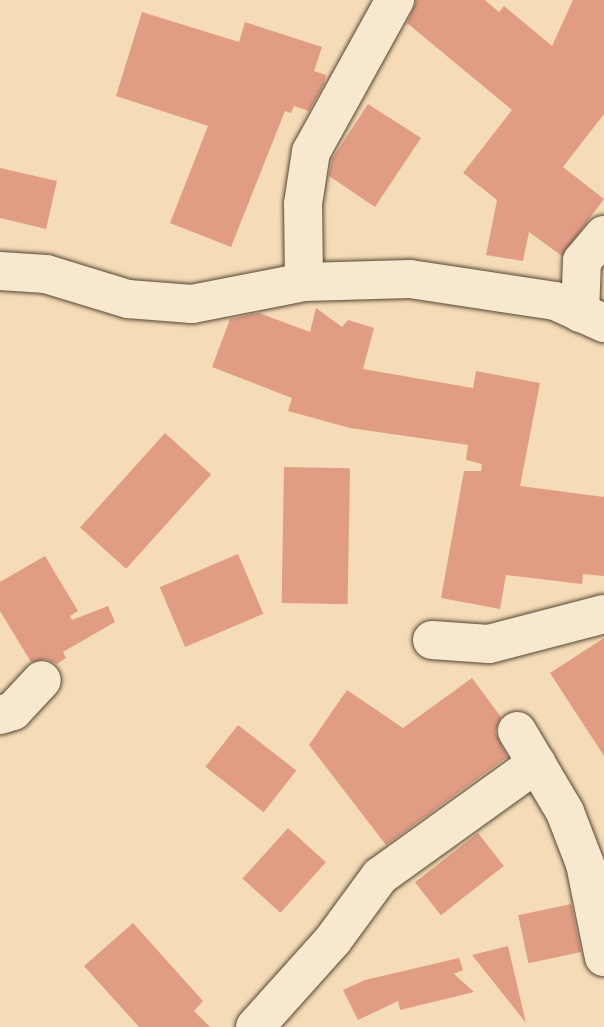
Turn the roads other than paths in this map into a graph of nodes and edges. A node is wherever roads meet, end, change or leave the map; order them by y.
1 (395, 0) edge
2 (604, 235) edge
3 (0, 271) edge
4 (304, 282) junction
5 (592, 318) edge
6 (604, 614) edge
7 (432, 640) dead end
8 (41, 680) dead end
9 (0, 715) edge
10 (517, 730) dead end
11 (537, 763) junction
12 (604, 957) edge
13 (256, 1027) edge

1 - 4 street
2 - 5 street
3 - 4 street
4 - 5 street
6 - 7 street
8 - 9 street
10 - 11 street
11 - 12 street
11 - 13 street

